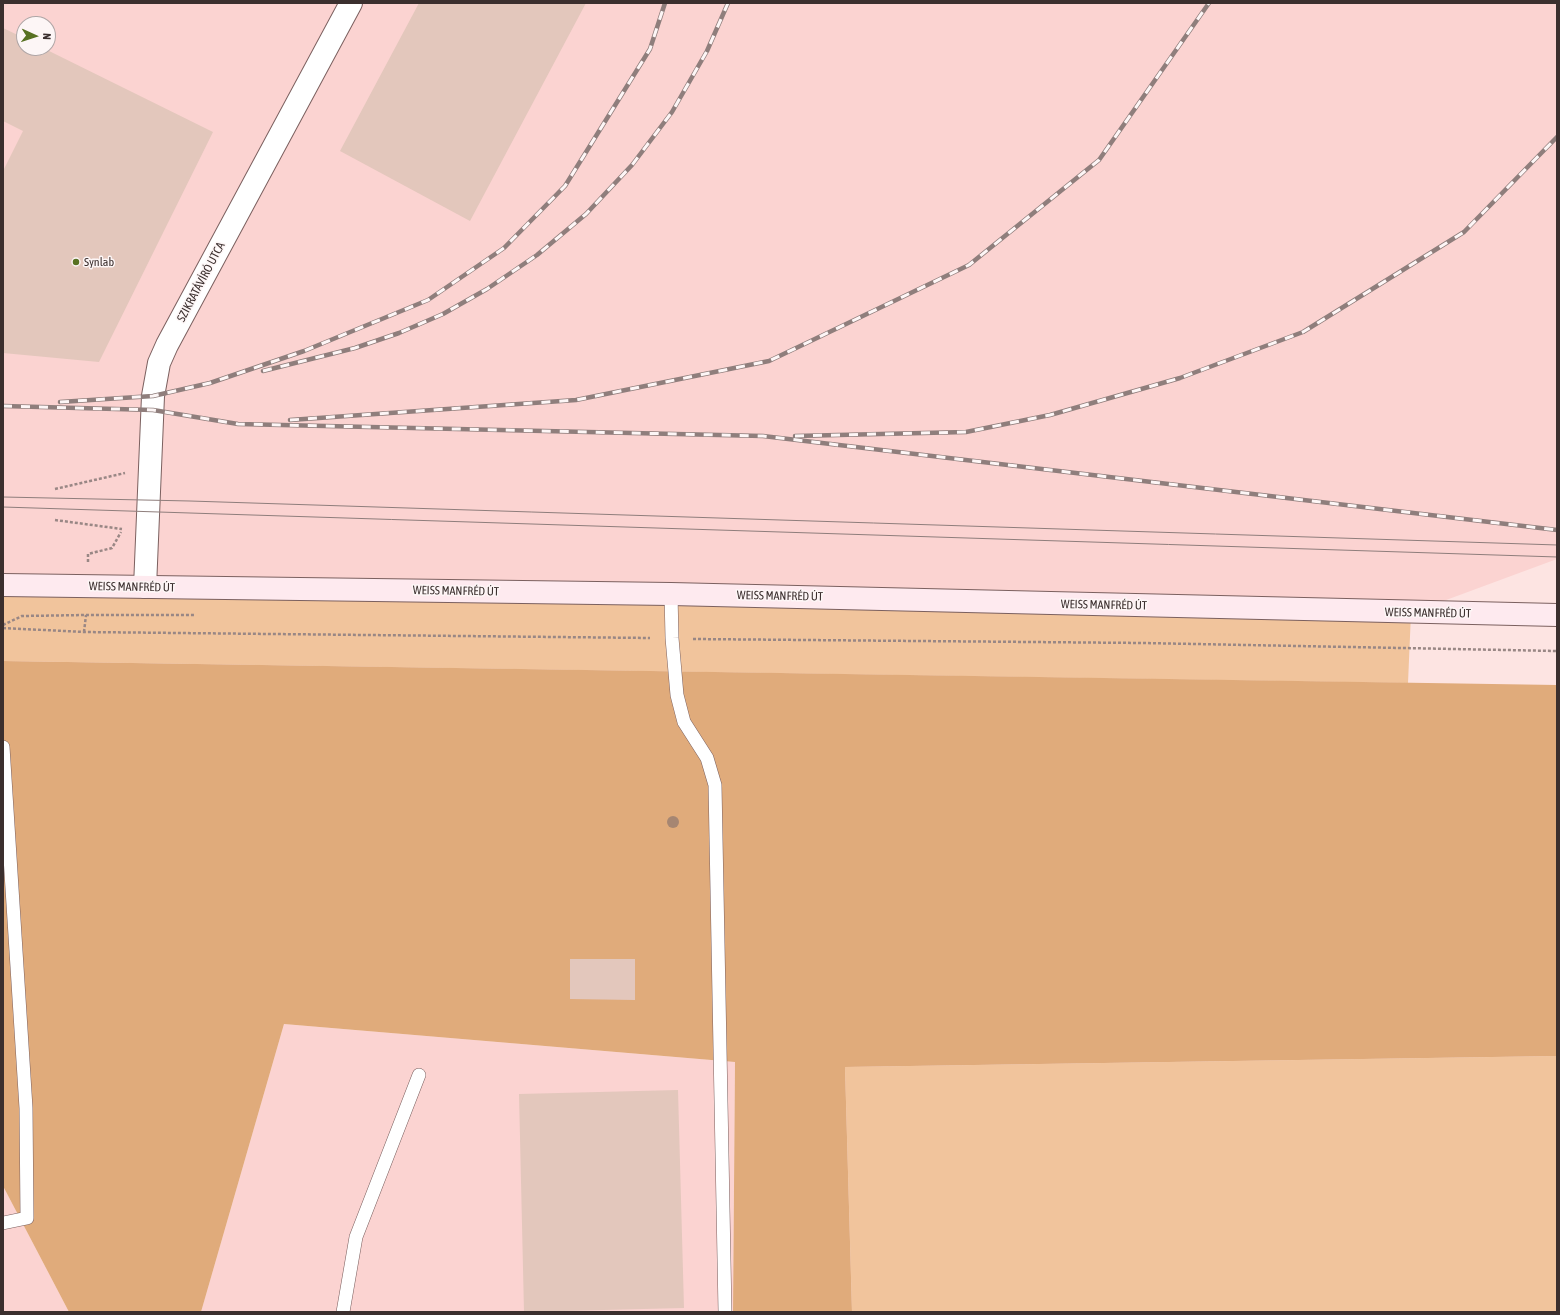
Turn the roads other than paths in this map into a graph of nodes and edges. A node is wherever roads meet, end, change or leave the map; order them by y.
1 (351, 3) edge
2 (3, 585) edge
3 (145, 587) junction
4 (671, 594) junction
5 (1557, 615) edge
6 (3, 747) edge
7 (419, 1075) dead end
8 (3, 1223) edge
9 (343, 1312) edge
10 (725, 1312) edge

1 - 3 street, SZIKRATÁVÍRÓ UTCA
2 - 3 main road, WEISS MANFRÉD ÚT
3 - 4 main road, WEISS MANFRÉD ÚT
4 - 5 main road, WEISS MANFRÉD ÚT
4 - 10 lane
6 - 8 lane
7 - 9 lane

